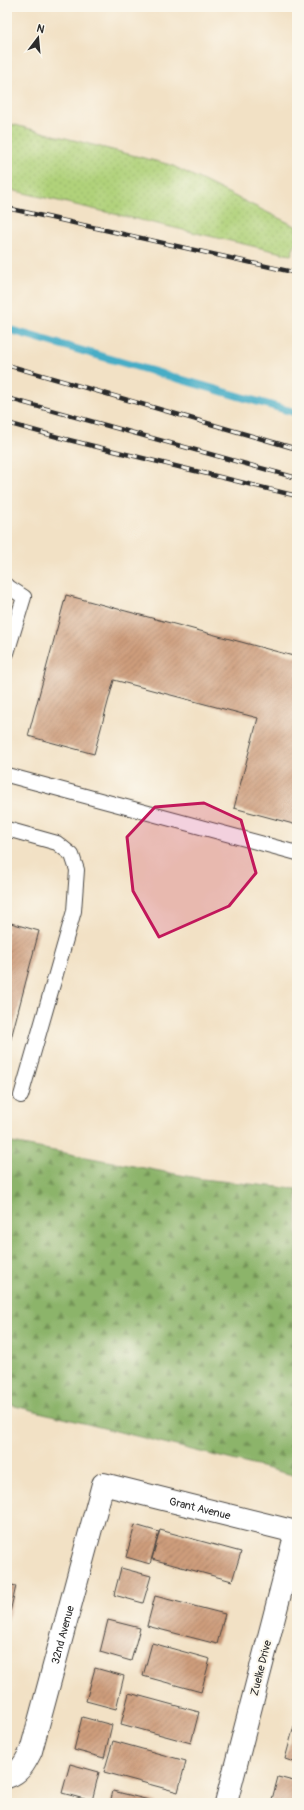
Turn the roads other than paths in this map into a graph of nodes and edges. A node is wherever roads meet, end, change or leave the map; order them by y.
1 (7, 586) edge
2 (7, 653) edge
3 (7, 775) edge
4 (7, 829) edge
5 (297, 853) edge
6 (21, 1096) dead end
7 (103, 1484) joint
8 (296, 1532) joint
9 (7, 1777) edge
10 (226, 1803) edge

1 - 2 lane
3 - 5 lane
4 - 6 lane
7 - 8 street, Grant Avenue
7 - 9 street, 32nd Avenue
8 - 10 street, Zuelke Drive

